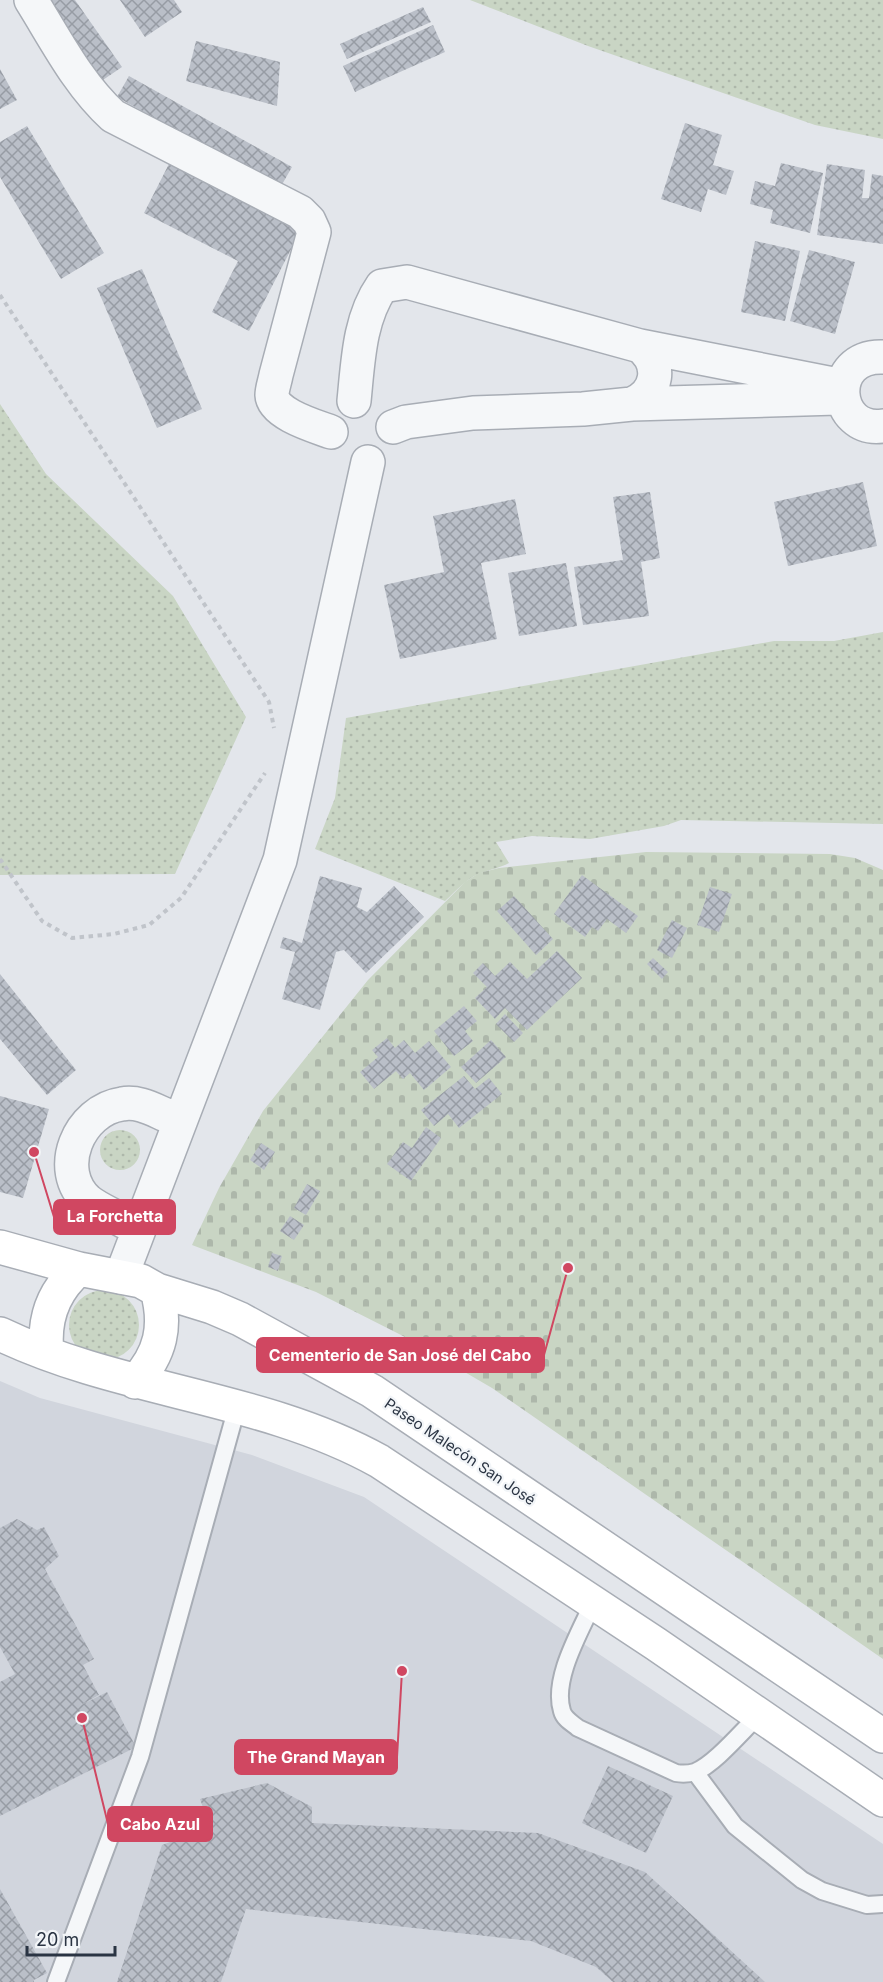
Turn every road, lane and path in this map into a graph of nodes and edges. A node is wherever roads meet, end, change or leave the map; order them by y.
1 (31, 0) edge
2 (0, 295) edge
3 (640, 346) junction
4 (883, 357) edge
5 (843, 392) junction
6 (354, 401) junction
7 (632, 404) junction
8 (883, 426) edge
9 (393, 427) junction
10 (331, 432) junction
11 (360, 461) junction
12 (273, 735) dead end
13 (269, 768) dead end
14 (0, 859) edge
15 (166, 1115) junction
16 (125, 1222) junction
17 (0, 1247) edge
18 (102, 1273) junction
19 (157, 1290) junction
20 (0, 1334) edge
21 (47, 1353) junction
22 (135, 1382) junction
23 (237, 1407) junction
24 (593, 1603) junction
25 (759, 1715) junction
26 (883, 1736) edge
27 (695, 1772) junction
28 (883, 1800) edge
29 (883, 1904) edge
30 (56, 1982) edge

1 - 10 street
2 - 12 path
3 - 5 street
3 - 6 street
3 - 7 street
4 - 5 street
5 - 7 street
5 - 8 street
6 - 9 street
6 - 10 street
7 - 9 street
9 - 11 street
10 - 11 street
11 - 15 street
11 - 18 street
13 - 14 path
15 - 16 street
15 - 16 street
16 - 18 street
17 - 18 main road, Paseo Malecón San José
18 - 19 main road, Paseo Malecón San José
18 - 21 main road
19 - 22 main road
19 - 26 main road, Paseo Malecón San José
20 - 21 main road
21 - 22 main road
22 - 23 main road
23 - 24 main road
23 - 30 lane
24 - 25 main road
24 - 27 lane
25 - 27 lane
25 - 28 main road
27 - 29 lane

